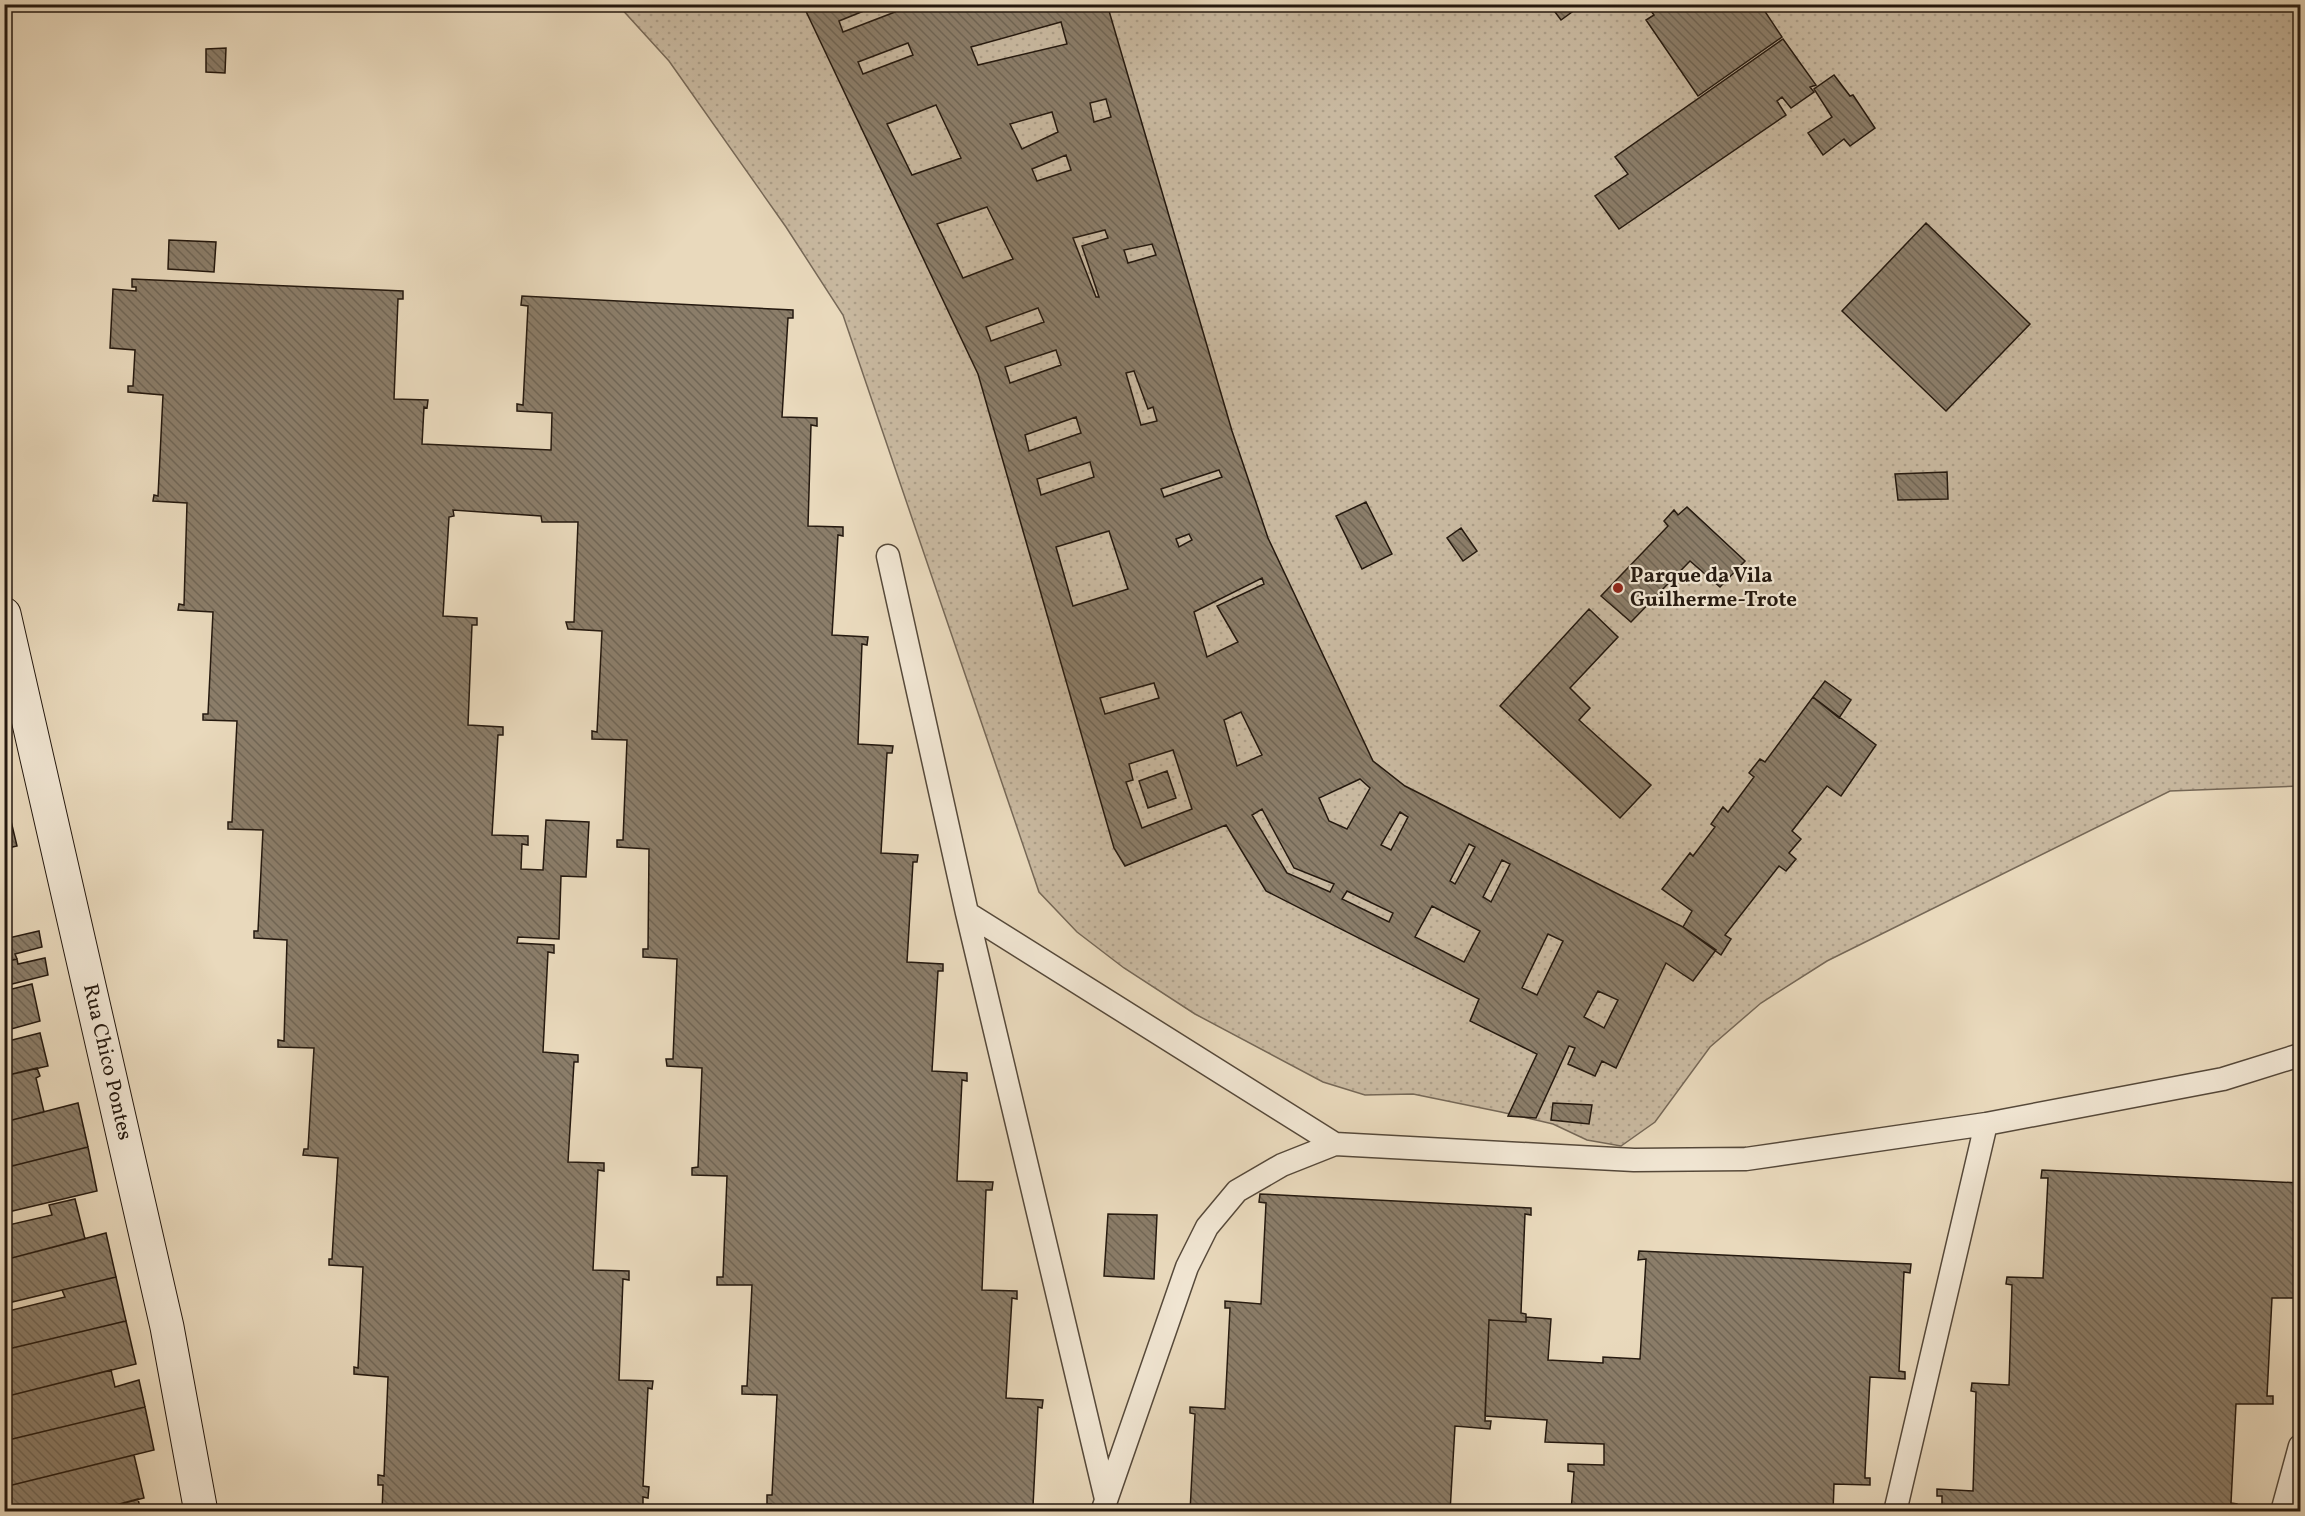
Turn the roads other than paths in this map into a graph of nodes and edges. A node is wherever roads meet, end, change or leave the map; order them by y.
1 (888, 556) dead end
2 (4, 614) edge
3 (967, 913) junction
4 (2301, 1055) edge
5 (1986, 1124) junction
6 (1335, 1144) junction
7 (2301, 1446) edge
8 (1104, 1505) edge
9 (201, 1512) edge
10 (1895, 1512) edge
11 (2282, 1512) edge

1 - 3 lane
2 - 9 main road, Rua Chico Pontes
3 - 6 lane
3 - 8 lane
4 - 5 lane
5 - 6 lane
5 - 10 lane
6 - 8 lane
7 - 11 lane

